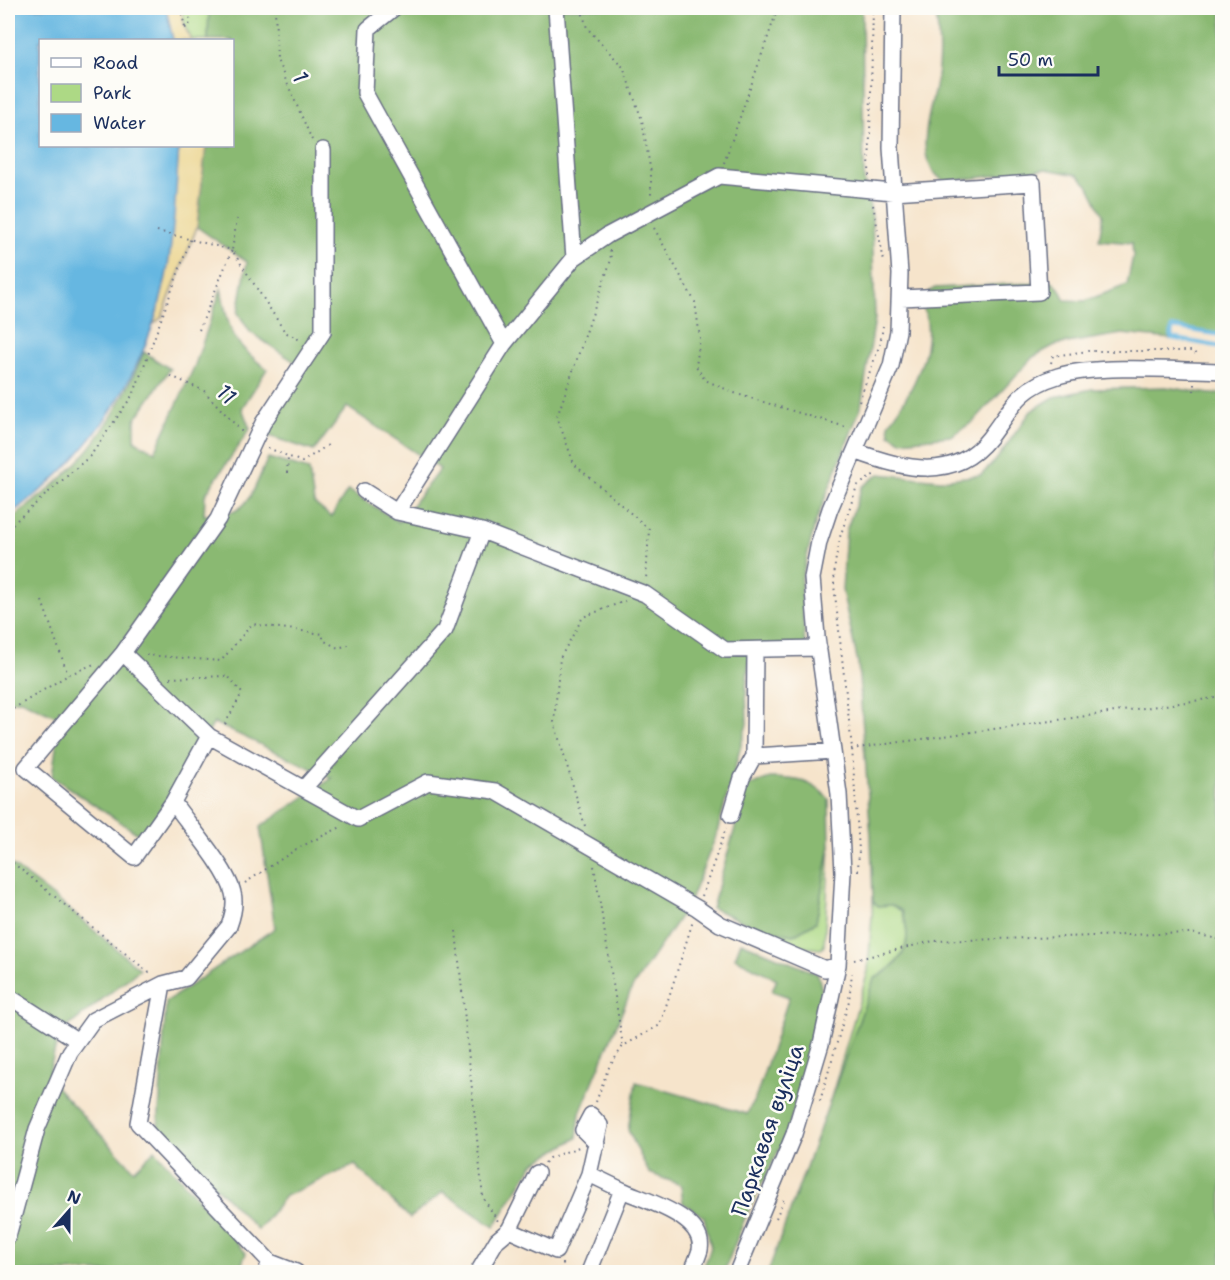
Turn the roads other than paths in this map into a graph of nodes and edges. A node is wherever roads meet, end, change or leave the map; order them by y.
1 (394, 8) edge
2 (556, 8) edge
3 (893, 8) edge
4 (323, 150) road end
5 (892, 192) junction
6 (574, 258) junction
7 (901, 298) junction
8 (504, 344) junction
9 (1222, 371) edge
10 (855, 451) junction
11 (364, 491) dead end
12 (397, 512) junction
13 (482, 531) junction
14 (819, 648) junction
15 (755, 650) junction
16 (123, 653) junction
17 (209, 736) junction
18 (833, 751) junction
19 (754, 756) junction
20 (305, 787) junction
21 (173, 802) junction
22 (731, 815) road end
23 (838, 965) junction
24 (163, 984) junction
25 (8, 996) edge
26 (78, 1041) junction
27 (591, 1115) road end
28 (537, 1173) road end
29 (589, 1174) junction
30 (622, 1190) junction
31 (509, 1230) junction
32 (8, 1236) edge
33 (268, 1267) edge
34 (297, 1272) edge
35 (478, 1272) edge
36 (589, 1272) edge
37 (692, 1272) edge
38 (737, 1272) edge

1 - 8 street
2 - 6 street
3 - 5 street, Паркавая вуліца
4 - 16 street
5 - 6 street
5 - 7 street, Паркавая вуліца
5 - 7 street
6 - 8 street
7 - 10 street, Паркавая вуліца
8 - 12 street
9 - 10 street
10 - 14 street, Паркавая вуліца
11 - 12 street
12 - 13 street
13 - 15 street
13 - 20 street
14 - 15 street
14 - 18 street, Паркавая вуліца
15 - 19 street
16 - 17 street
16 - 21 street
17 - 20 street
17 - 21 street
18 - 19 street
18 - 23 street, Паркавая вуліца
19 - 22 street
20 - 23 street
21 - 24 street
23 - 38 street, Паркавая вуліца
24 - 26 street
24 - 33 street
25 - 26 street
26 - 32 street
27 - 29 street
28 - 31 street
29 - 30 street
29 - 31 street
30 - 36 street
30 - 37 street
31 - 35 street
33 - 34 street

